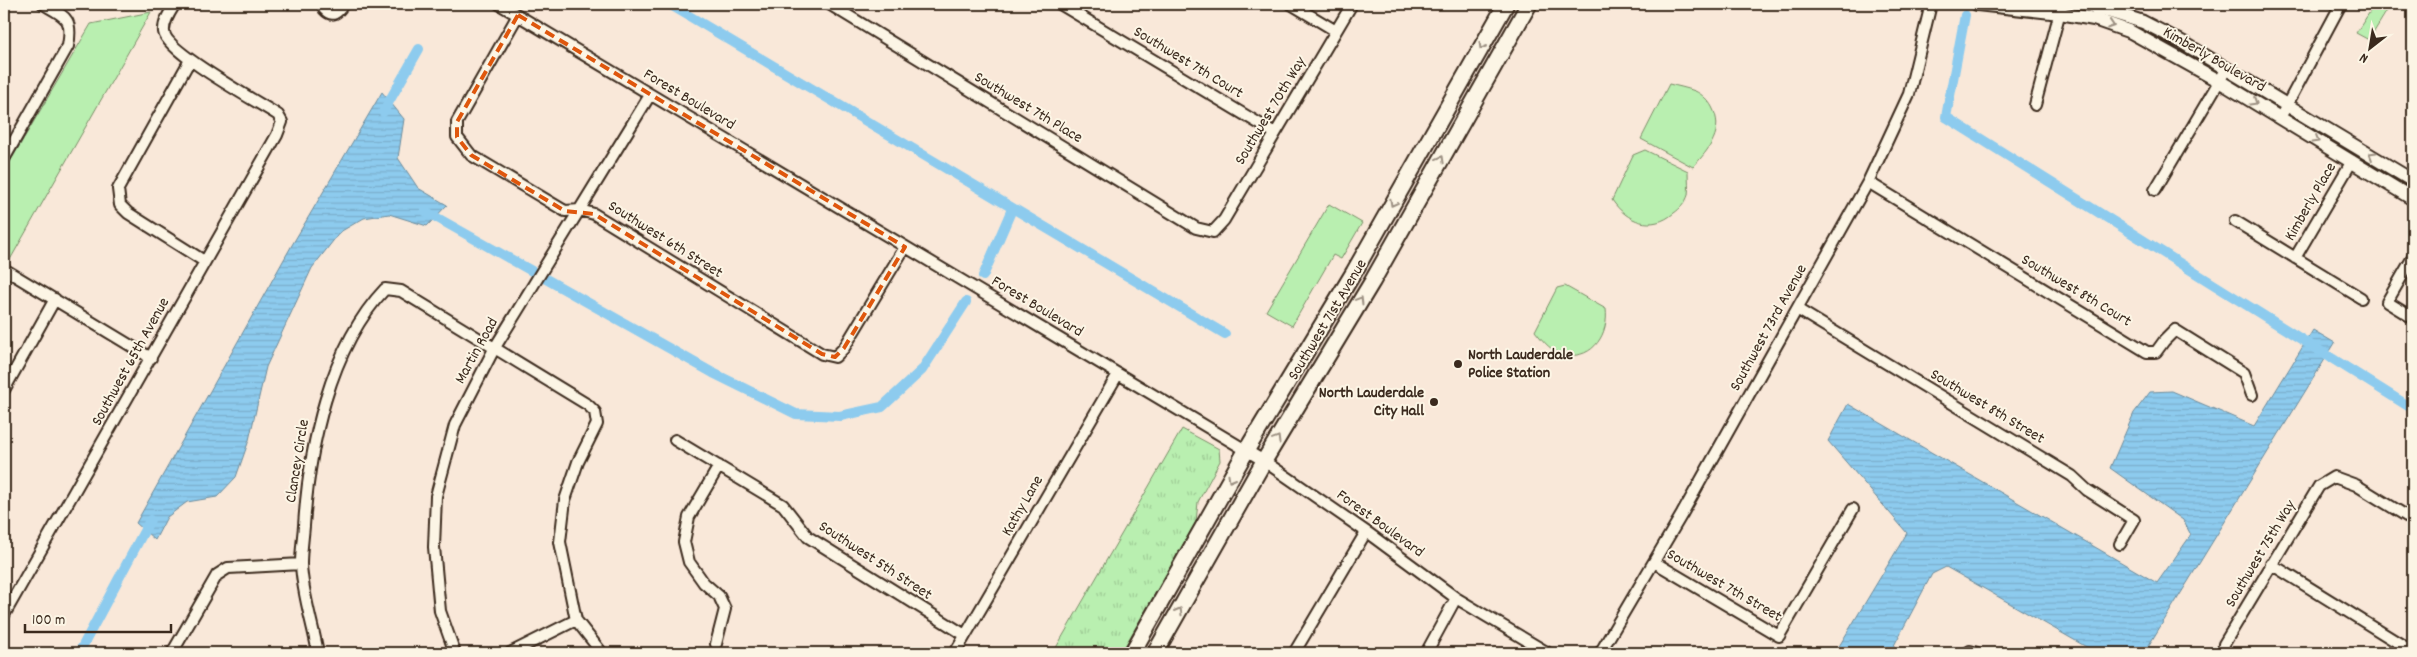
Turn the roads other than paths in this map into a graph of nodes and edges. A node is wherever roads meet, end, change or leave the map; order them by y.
1 (43, 4) edge
2 (175, 4) edge
3 (324, 4) edge
4 (343, 4) edge
5 (499, 4) edge
6 (1060, 4) edge
7 (1291, 4) edge
8 (1352, 4) edge
9 (1506, 4) edge
10 (1529, 4) edge
11 (1931, 4) edge
12 (1977, 4) edge
13 (2086, 4) edge
14 (2341, 4) edge
15 (835, 5) edge
16 (2061, 8) edge
17 (518, 15) junction
18 (1336, 31) junction
19 (190, 60) junction
20 (2226, 68) junction
21 (2219, 81) junction
22 (650, 95) junction
23 (2288, 104) junction
24 (2035, 105) dead end
25 (2280, 118) junction
26 (1275, 133) junction
27 (4, 159) edge
28 (2352, 161) junction
29 (2413, 181) edge
30 (1868, 182) junction
31 (2155, 190) dead end
32 (2413, 199) edge
33 (580, 210) junction
34 (2235, 221) dead end
35 (1213, 232) joint
36 (905, 247) junction
37 (2413, 257) edge
38 (2296, 258) junction
39 (204, 261) junction
40 (4, 269) edge
41 (2361, 298) dead end
42 (55, 299) junction
43 (1798, 309) junction
44 (2413, 318) edge
45 (494, 348) junction
46 (151, 358) junction
47 (1118, 374) junction
48 (4, 390) edge
49 (2252, 395) dead end
50 (675, 440) dead end
51 (1246, 451) junction
52 (1264, 461) junction
53 (719, 466) junction
54 (1853, 509) dead end
55 (2413, 520) edge
56 (1366, 532) junction
57 (2120, 544) dead end
58 (1654, 562) junction
59 (301, 564) junction
60 (2271, 564) junction
61 (4, 592) edge
62 (14, 598) junction
63 (1456, 598) junction
64 (4, 616) edge
65 (576, 620) junction
66 (965, 635) junction
67 (716, 644) dead end
68 (2413, 652) edge
69 (172, 653) edge
70 (318, 653) edge
71 (455, 653) edge
72 (510, 653) edge
73 (602, 653) edge
74 (955, 653) edge
75 (1132, 653) edge
76 (1155, 653) edge
77 (1294, 653) edge
78 (1426, 653) edge
79 (1548, 653) edge
80 (1600, 653) edge
81 (2223, 653) edge

1 - 27 street
2 - 19 street
3 - 4 street
5 - 17 street, Forest Boulevard
6 - 26 street, Southwest 7th Court
7 - 18 street
8 - 18 street, Southwest 70th Way
9 -> 51 main road, Southwest 71st Avenue
52 -> 10 main road, Southwest 71st Avenue
11 - 30 street, Southwest 73rd Avenue
12 - 16 street, Kimberly Boulevard
13 - 20 street, Kimberly Boulevard
14 - 23 street
15 - 35 street, Southwest 7th Place
16 -> 21 street, Kimberly Boulevard
16 - 24 street
17 - 22 street, Forest Boulevard
17 - 33 street, Southwest 6th Street
18 - 26 street, Southwest 70th Way
19 - 39 street
19 - 39 street, Southwest 65th Avenue
20 - 21 street
20 - 23 street, Kimberly Boulevard
21 -> 25 street, Kimberly Boulevard
21 - 31 street
22 - 33 street, Martin Road
22 - 36 street, Forest Boulevard
23 - 25 street
29 -> 23 street, Kimberly Boulevard
25 -> 28 street, Kimberly Boulevard
26 - 35 street, Southwest 70th Way
28 - 32 street, Kimberly Boulevard
28 - 38 street, Kimberly Place
30 - 43 street, Southwest 73rd Avenue
30 - 49 street, Southwest 8th Court
33 - 36 street, Southwest 6th Street
33 - 45 street, Martin Road
34 - 38 street, Kimberly Place
36 - 47 street, Forest Boulevard
37 - 44 street
38 - 41 street, Kimberly Place
39 - 46 street, Southwest 65th Avenue
40 - 42 street
42 - 46 street
42 - 48 street
43 - 57 street, Southwest 8th Street
43 - 58 street, Southwest 73rd Avenue
45 - 59 street, Clancey Circle
45 - 65 street
45 - 71 street, Martin Road
46 - 62 street, Southwest 65th Avenue
47 - 51 street, Forest Boulevard
47 - 66 street, Kathy Lane
50 - 53 street, Southwest 5th Street
51 - 52 street, Forest Boulevard
51 -> 75 main road, Southwest 71st Avenue
52 - 56 street, Forest Boulevard
76 -> 52 main road, Southwest 71st Avenue
53 - 66 street, Southwest 5th Street
53 - 67 street
54 - 58 street, Southwest 7th Street
55 - 60 street, Southwest 75th Way
56 - 63 street, Forest Boulevard
56 - 77 street
58 - 80 street, Southwest 73rd Avenue
59 - 69 street
59 - 70 street, Clancey Circle
60 - 68 street
60 - 81 street, Southwest 75th Way
61 - 62 street
62 - 64 street, Southwest 65th Avenue
63 - 78 street
63 - 79 street, Forest Boulevard
65 - 72 street
65 - 73 street
66 - 74 street, Kathy Lane

